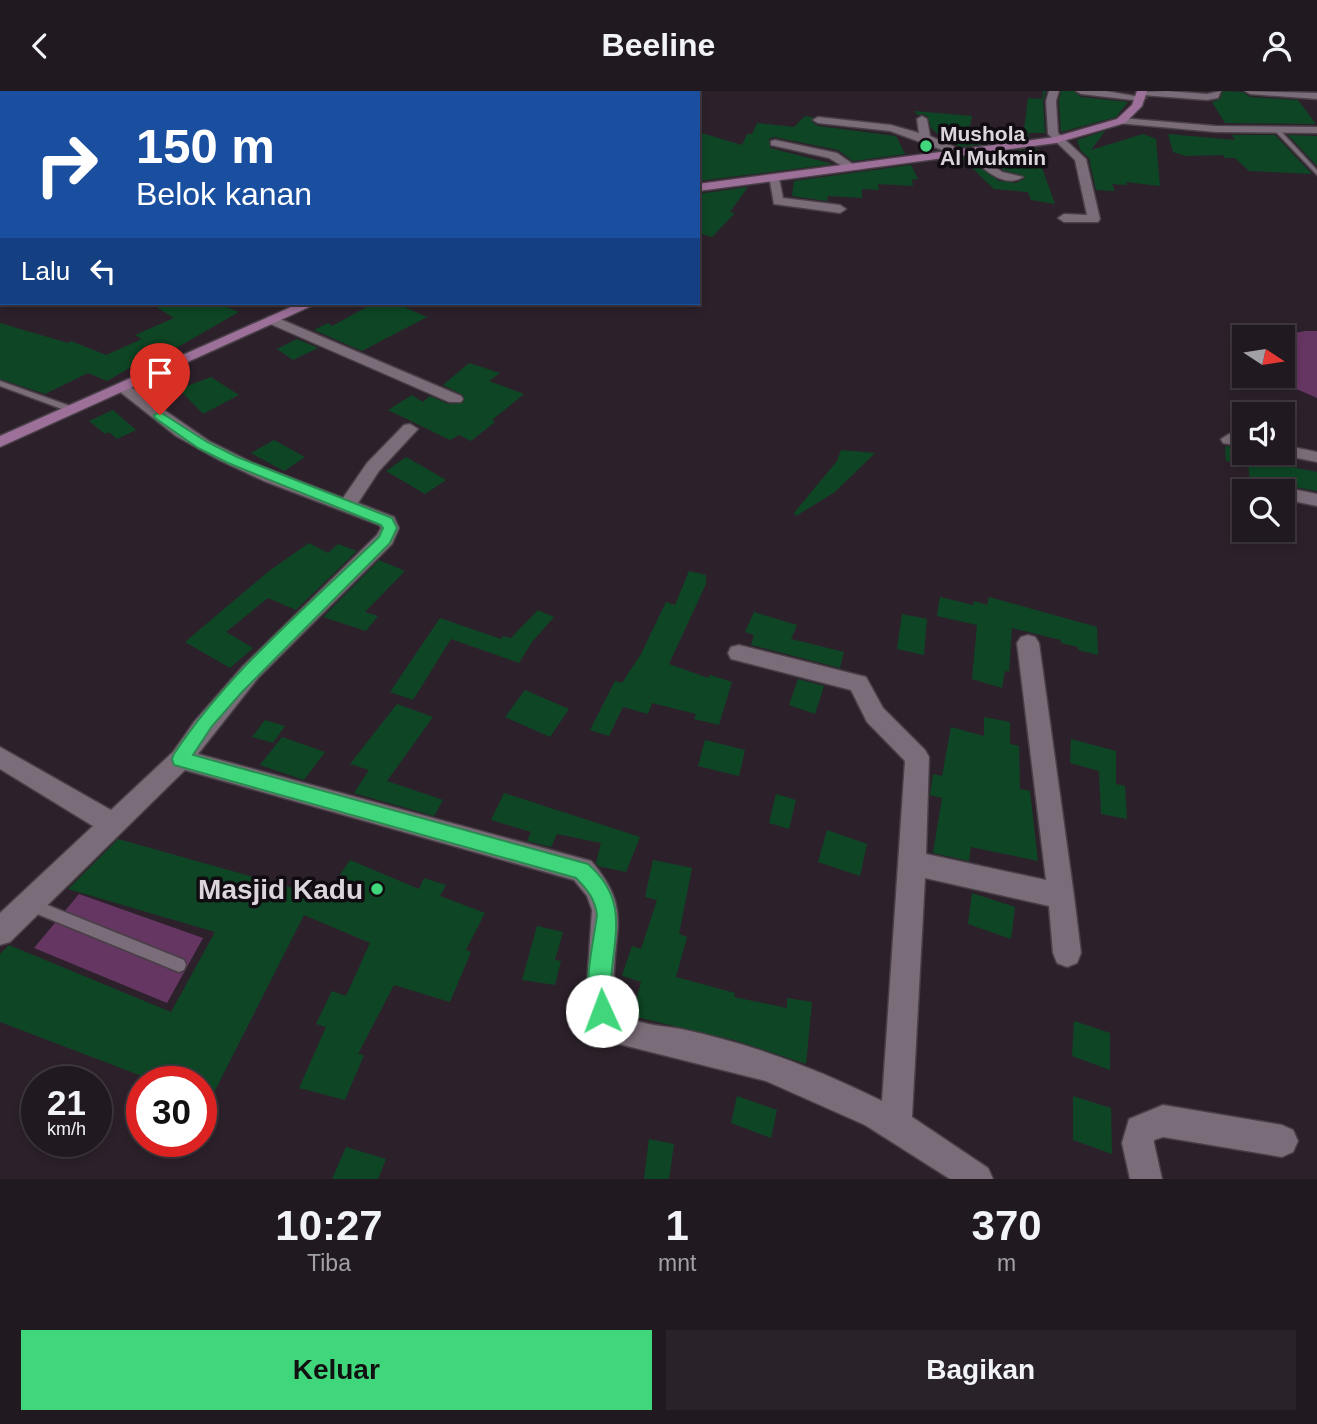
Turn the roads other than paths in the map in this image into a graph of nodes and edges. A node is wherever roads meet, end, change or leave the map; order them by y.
1 (1054, 91) edge
2 (1081, 91) edge
3 (1216, 91) edge
4 (1250, 91) edge
5 (1142, 94) edge
6 (1317, 96) edge
7 (922, 119) dead end
8 (818, 120) dead end
9 (1121, 121) junction
10 (1276, 129) junction
11 (1317, 130) edge
12 (925, 138) junction
13 (1056, 140) junction
14 (775, 143) dead end
15 (966, 153) junction
16 (850, 167) junction
17 (1317, 173) edge
18 (1017, 177) dead end
19 (772, 178) junction
20 (700, 188) edge
21 (840, 209) dead end
22 (1064, 218) dead end
23 (302, 305) edge
24 (272, 320) junction
25 (0, 383) edge
26 (125, 388) junction
27 (455, 399) dead end
28 (73, 410) junction
29 (410, 429) dead end
30 (0, 442) edge
31 (1295, 452) edge
32 (1317, 457) edge
33 (1295, 495) edge
34 (1317, 500) edge
35 (347, 505) junction
36 (1028, 643) dead end
37 (739, 653) dead end
38 (0, 757) edge
39 (181, 759) junction
40 (112, 824) junction
41 (913, 863) junction
42 (1061, 896) junction
43 (30, 904) junction
44 (0, 932) edge
45 (1067, 953) dead end
46 (179, 965) dead end
47 (896, 1123) junction
48 (1282, 1141) dead end
49 (977, 1179) edge
50 (1146, 1179) edge

1 - 13 street
2 - 5 street
3 - 5 street
4 - 6 street
5 - 9 main road
7 - 12 street
8 - 12 street
9 - 10 street
9 - 13 main road
10 - 11 street
10 - 17 lane
12 - 15 street
13 - 15 main road
13 - 22 street
14 - 16 street
15 - 16 main road
15 - 18 street
16 - 19 main road
19 - 20 main road
19 - 21 street
23 - 24 main road
24 - 26 main road
24 - 27 street
25 - 28 lane
26 - 28 main road
26 - 35 street
28 - 30 main road
29 - 35 street
31 - 32 street
33 - 34 street
35 - 39 street
36 - 42 street
37 - 41 street
38 - 40 street
39 - 40 street
39 - 47 street
40 - 43 street
41 - 42 street
41 - 47 street
42 - 45 street
43 - 44 street
43 - 46 lane
47 - 49 street
48 - 50 street

